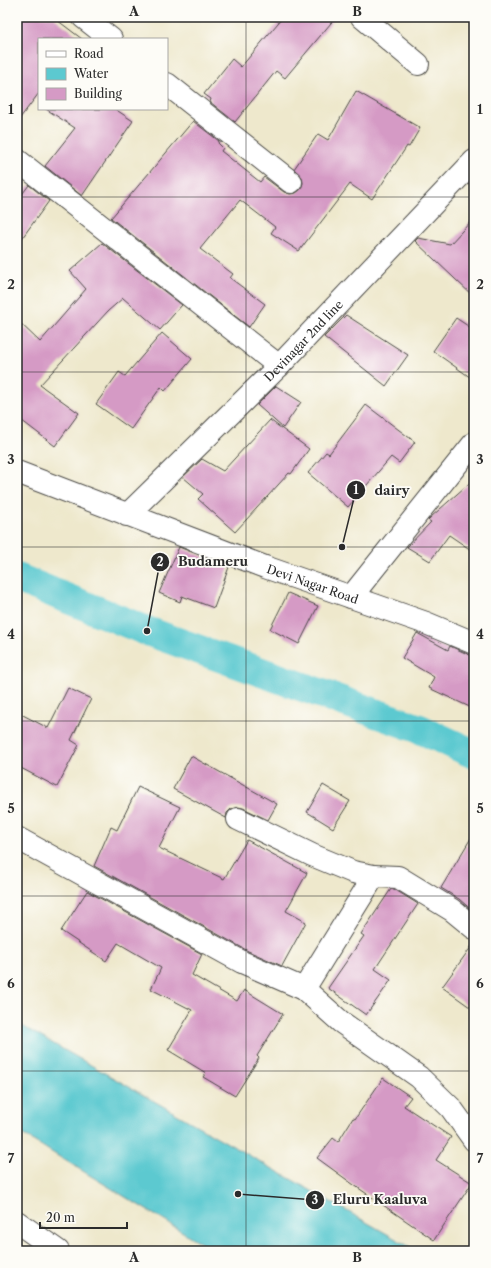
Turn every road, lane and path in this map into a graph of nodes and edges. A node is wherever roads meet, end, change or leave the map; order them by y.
1 (83, 17) edge
2 (362, 17) edge
3 (110, 38) edge
4 (418, 64) dead end
5 (168, 85) edge
6 (17, 160) edge
7 (474, 161) edge
8 (291, 182) dead end
9 (279, 366) junction
10 (474, 443) edge
11 (17, 472) edge
12 (127, 515) junction
13 (351, 597) junction
14 (474, 643) edge
15 (238, 819) dead end
16 (17, 838) edge
17 (374, 876) junction
18 (474, 928) edge
19 (304, 989) junction
20 (474, 1140) edge
21 (17, 1222) edge
22 (58, 1251) edge

1 - 3 street
2 - 4 street
5 - 8 street
6 - 9 street
7 - 9 street, Devinagar 2nd line
9 - 12 street, Devinagar 2nd line
10 - 13 street
11 - 12 street, Devi Nagar Road
12 - 13 street, Devi Nagar Road
13 - 14 street, Devi Nagar Road
15 - 17 street
16 - 19 street
17 - 18 street
17 - 19 street
19 - 20 street
21 - 22 street

